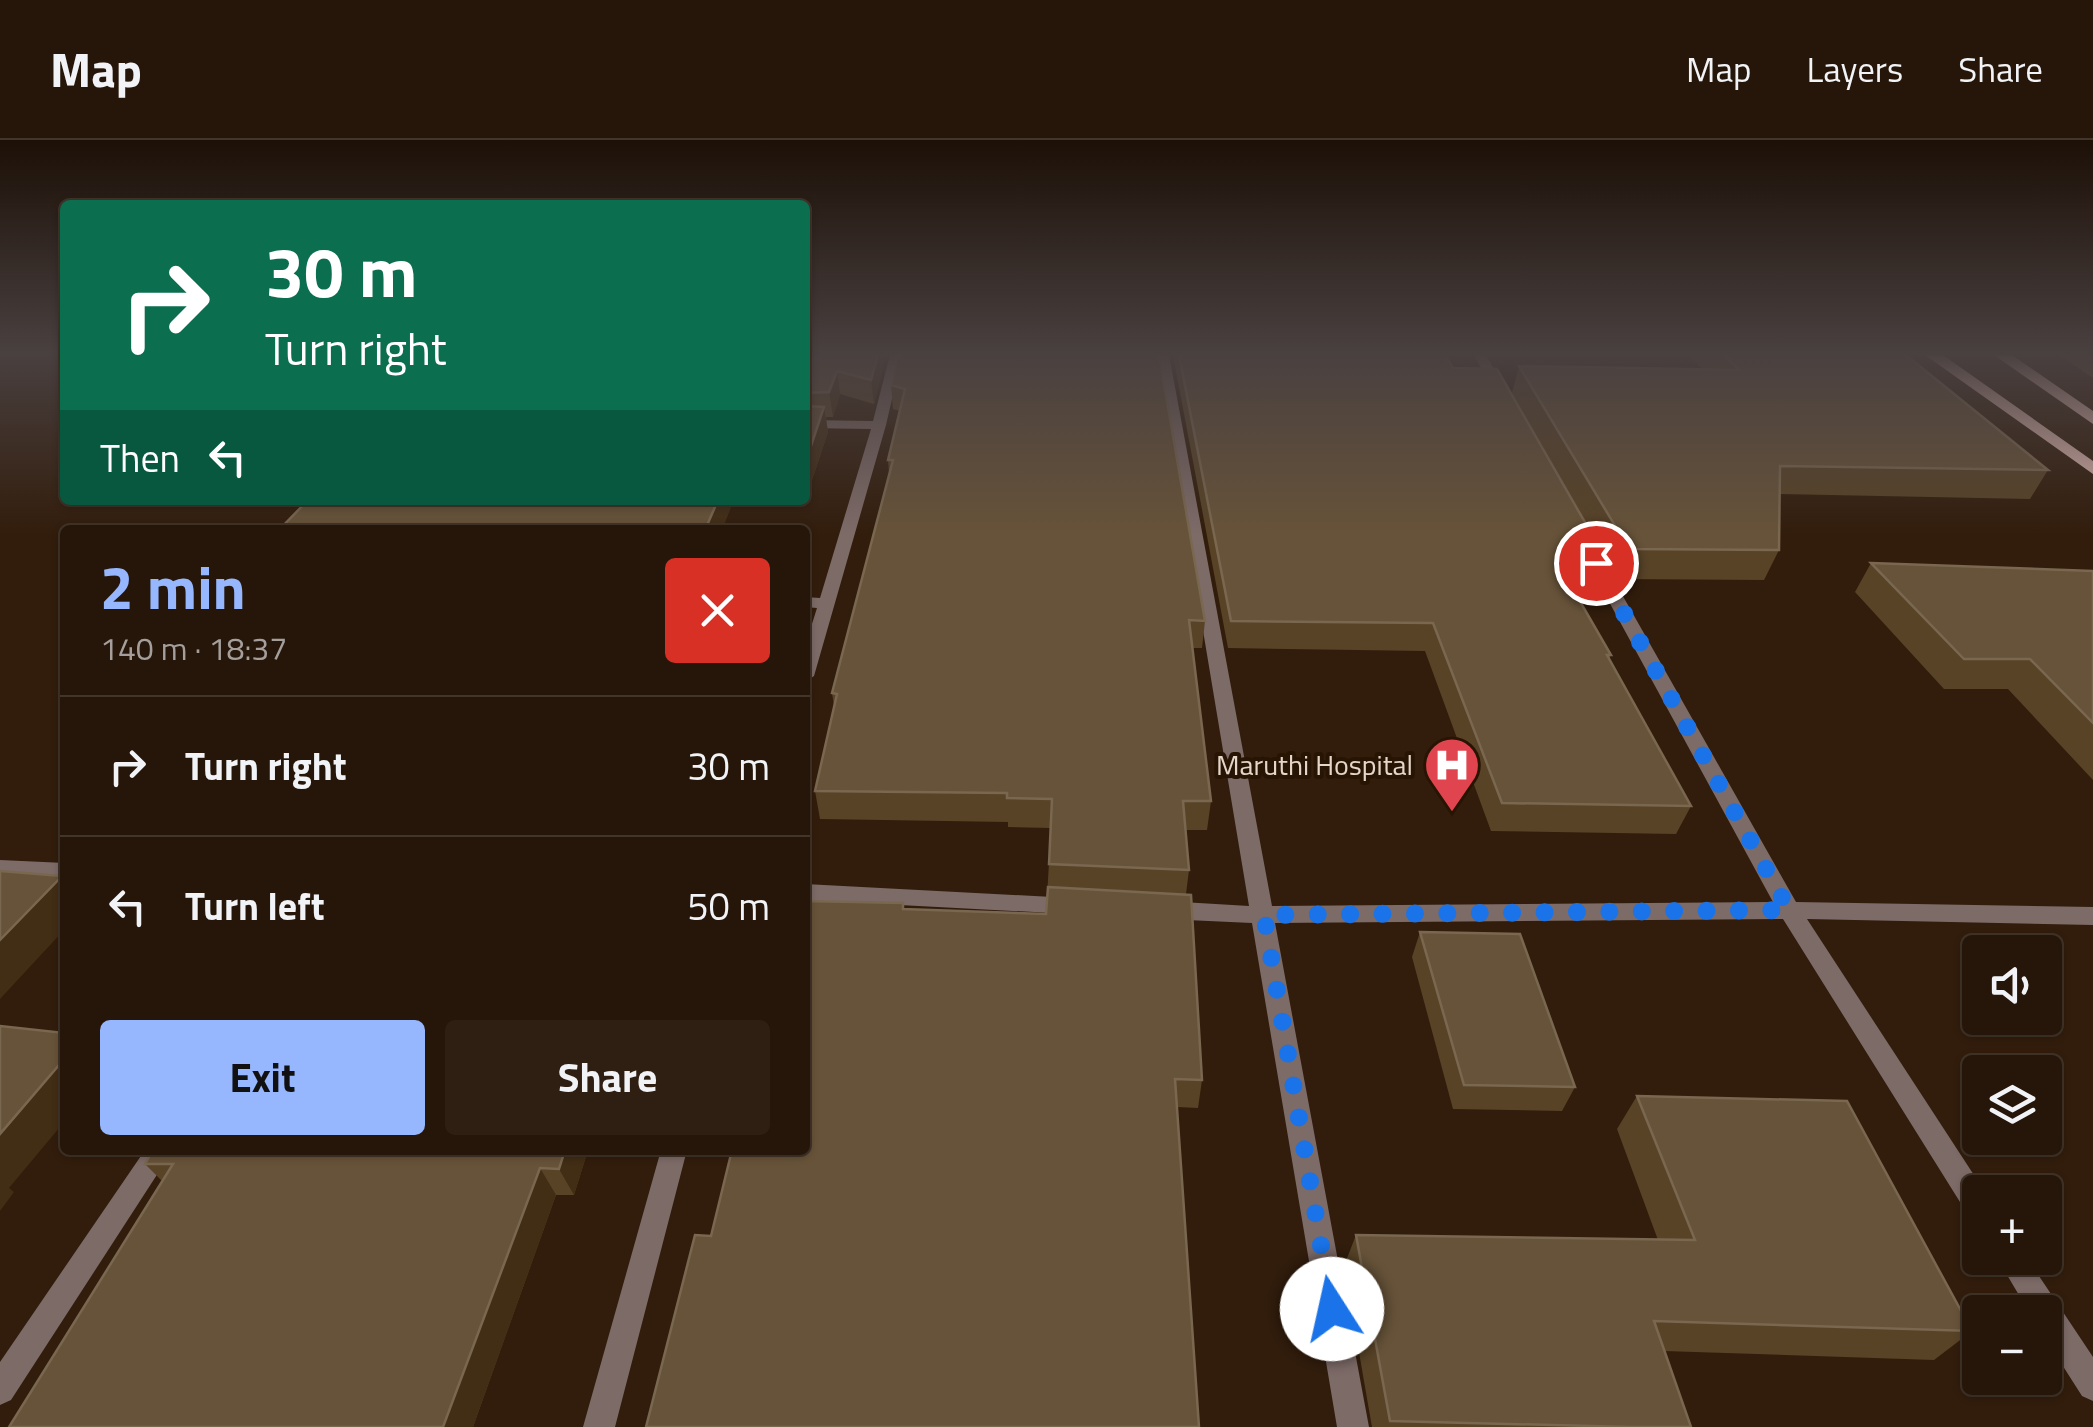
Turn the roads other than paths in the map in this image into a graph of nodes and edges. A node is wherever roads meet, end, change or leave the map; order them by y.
1 (881, 415) edge
2 (1173, 415) edge
3 (2018, 415) edge
4 (810, 424) edge
5 (879, 425) junction
6 (2093, 468) edge
7 (1577, 528) edge
8 (810, 602) edge
9 (826, 603) junction
10 (810, 659) edge
11 (0, 868) edge
12 (60, 871) edge
13 (810, 892) edge
14 (1084, 906) edge
15 (1144, 909) edge
16 (1789, 910) junction
17 (1264, 915) junction
18 (2093, 916) edge
19 (157, 1155) edge
20 (673, 1155) edge
21 (1962, 1180) edge
22 (2022, 1275) edge
23 (2093, 1386) edge
24 (0, 1389) edge
25 (599, 1427) edge
26 (1353, 1427) edge

1 - 5 street
2 - 17 street
3 - 6 main road
4 - 5 street
5 - 9 street
7 - 16 street
8 - 9 street
9 - 10 street
11 - 12 street
13 - 14 street
15 - 17 street
16 - 17 street
16 - 18 street
16 - 21 street
17 - 26 street
19 - 24 street
20 - 25 street
22 - 23 street

